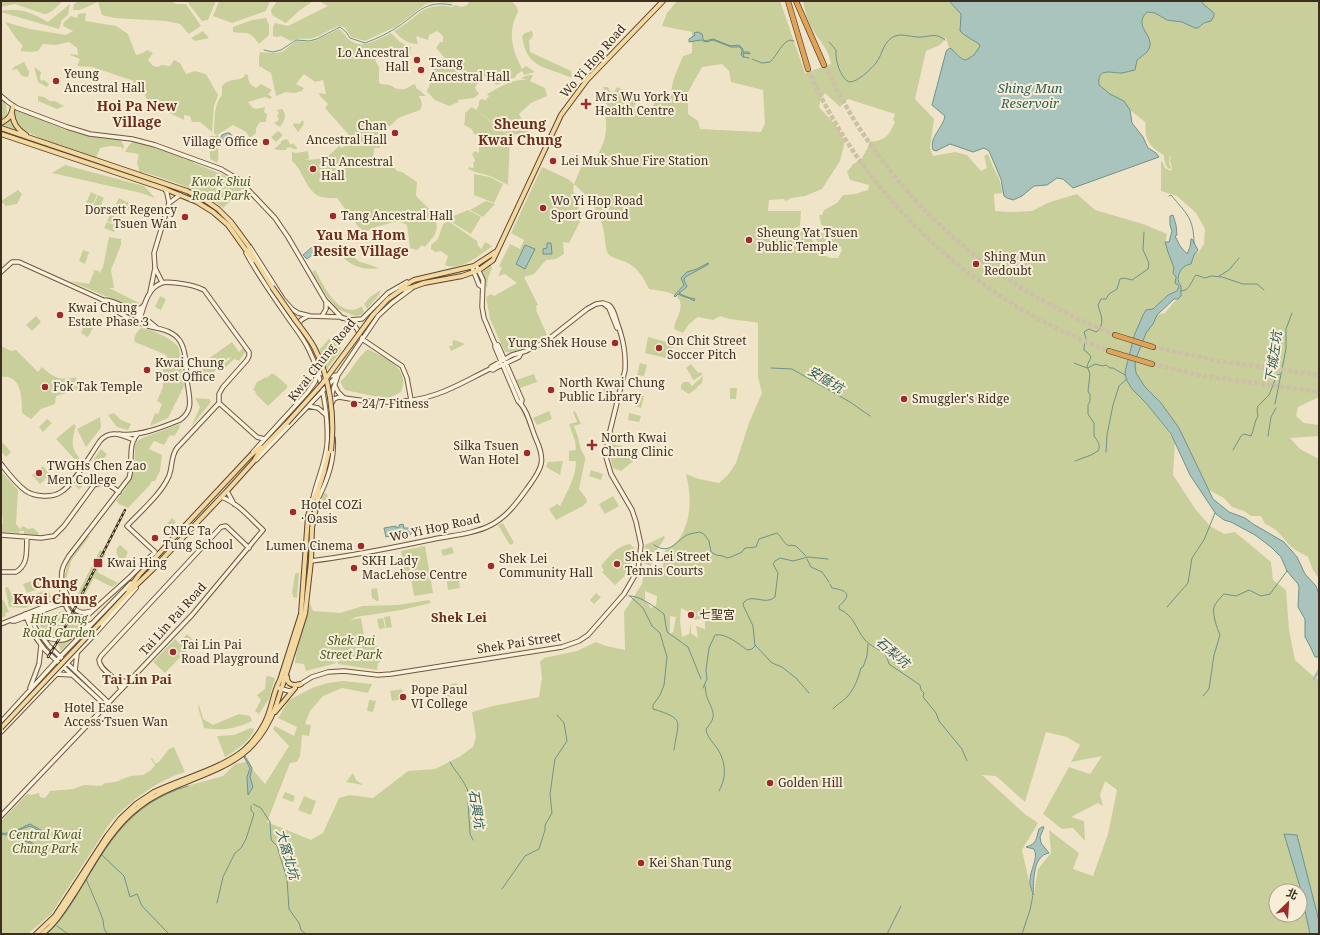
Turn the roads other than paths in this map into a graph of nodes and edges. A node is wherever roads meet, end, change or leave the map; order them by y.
1 (663, 1) edge
2 (788, 1) edge
3 (796, 1) edge
4 (824, 65) tunnel mouth
5 (808, 70) tunnel mouth
6 (1, 96) edge
7 (13, 106) junction
8 (12, 113) junction
9 (1, 123) edge
10 (1, 128) edge
11 (1, 134) edge
12 (30, 139) junction
13 (165, 189) junction
14 (180, 195) junction
15 (169, 203) junction
16 (248, 245) junction
17 (243, 246) junction
18 (497, 250) junction
19 (474, 266) junction
20 (155, 268) junction
21 (479, 270) junction
22 (1, 272) edge
23 (474, 272) junction
24 (153, 274) junction
25 (414, 280) junction
26 (162, 282) junction
27 (157, 284) junction
28 (271, 287) junction
29 (413, 287) junction
30 (482, 287) junction
31 (150, 293) junction
32 (103, 300) junction
33 (325, 300) junction
34 (144, 305) junction
35 (140, 308) junction
36 (129, 310) junction
37 (372, 314) junction
38 (310, 316) junction
39 (322, 316) junction
40 (139, 317) junction
41 (342, 318) junction
42 (350, 320) junction
43 (138, 321) junction
44 (156, 327) junction
45 (298, 332) junction
46 (1115, 335) tunnel mouth
47 (362, 339) junction
48 (1153, 347) tunnel mouth
49 (1109, 351) tunnel mouth
50 (504, 362) junction
51 (1152, 364) tunnel mouth
52 (317, 372) junction
53 (338, 375) junction
54 (335, 385) junction
55 (322, 390) junction
56 (344, 398) junction
57 (411, 400) junction
58 (219, 403) junction
59 (332, 403) junction
60 (308, 406) junction
61 (326, 416) junction
62 (286, 422) junction
63 (139, 433) junction
64 (119, 434) junction
65 (257, 437) junction
66 (264, 439) junction
67 (134, 440) junction
68 (260, 443) junction
69 (131, 452) junction
70 (250, 456) junction
71 (254, 461) junction
72 (1, 464) edge
73 (227, 491) junction
74 (119, 492) junction
75 (221, 497) junction
76 (315, 499) junction
77 (234, 504) junction
78 (1, 535) edge
79 (27, 537) junction
80 (249, 548) junction
81 (311, 561) junction
82 (306, 563) junction
83 (1, 572) edge
84 (144, 578) junction
85 (62, 585) junction
86 (68, 599) junction
87 (64, 601) junction
88 (92, 611) junction
89 (27, 615) junction
90 (97, 622) junction
91 (1, 624) edge
92 (40, 635) junction
93 (41, 645) junction
94 (78, 653) junction
95 (60, 657) junction
96 (56, 661) junction
97 (66, 666) junction
98 (287, 672) junction
99 (74, 673) junction
100 (57, 674) junction
101 (116, 680) junction
102 (280, 680) junction
103 (129, 682) junction
104 (301, 684) junction
105 (280, 688) junction
106 (295, 688) junction
107 (121, 690) junction
108 (26, 694) junction
109 (273, 703) junction
110 (107, 704) junction
111 (272, 716) junction
112 (1, 722) edge
113 (1, 727) edge
114 (1, 732) edge
115 (1, 816) edge
116 (36, 934) edge
117 (42, 934) edge

1 - 18 main road, Wo Yi Hop Road
2 - 5 highway
3 - 4 highway
6 - 7 street
7 - 8 main road
7 - 33 street
8 - 9 main road
8 - 12 main road
10 - 12 main road
11 - 13 main road
12 - 16 main road
13 - 14 main road
13 - 15 street
14 - 15 street
14 - 17 main road
15 - 20 street
16 - 28 main road
16 - 38 street
17 - 28 main road
17 - 45 street
18 - 19 main road, Wo Yi Hop Road
18 - 21 main road, Wo Yi Hop Road
19 - 21 street, Wo Yi Hop Road
19 - 23 street, Wo Yi Hop Road
19 - 25 main road, Kwai Chung Road
20 - 24 street
20 - 26 street
21 - 23 main road, Kwai Chung Road
21 - 30 street, Wo Yi Hop Road
22 - 32 street
23 - 29 main road, Kwai Chung Road
23 - 30 street, Wo Yi Hop Road
24 - 27 street
24 - 31 street
25 - 37 main road, Kwai Chung Road
25 - 42 street
26 - 27 street
26 - 58 street
27 - 31 street
28 - 76 main road, bridge
29 - 37 main road, Kwai Chung Road
29 - 47 street
30 - 50 street, Wo Yi Hop Road
31 - 34 street
32 - 36 street
32 - 43 street
33 - 39 street
33 - 41 street
34 - 35 street
34 - 40 street
35 - 36 street
35 - 40 street
36 - 40 street
37 - 62 main road, Kwai Chung Road, bridge
38 - 39 street
38 - 45 street
39 - 41 street
40 - 43 street
40 - 44 street
41 - 42 street
42 - 47 street
43 - 44 street
44 - 63 street
45 - 52 street
46 - 48 highway
47 - 53 street
47 - 57 street
49 - 51 highway
50 - 57 street
50 - 81 street, Wo Yi Hop Road
50 - 104 street, Shek Pai Street
52 - 53 street
52 - 55 street
52 - 66 street, Kwai Chung Road
53 - 54 street
53 - 55 street, Kwai Chung Road
54 - 56 street
54 - 59 street
55 - 60 street, Kwai Chung Road
55 - 61 street
56 - 57 street
56 - 59 street
58 - 65 street
58 - 88 street
59 - 76 street
60 - 61 street
60 - 71 street, Kwai Chung Road
61 - 76 street
62 - 70 main road, Kwai Chung Road
62 - 71 main road, Kwai Chung Road
63 - 64 street
63 - 67 street
64 - 67 street
64 - 69 street
64 - 72 street
65 - 66 street
65 - 68 street
66 - 68 street, Kwai Chung Road
67 - 69 street
68 - 70 street, Kwai Chung Road
69 - 74 street
70 - 90 main road, Kwai Chung Road
71 - 73 main road, Kwai Chung Road
73 - 75 main road, Kwai Chung Road
73 - 77 street, Tai Lin Pai Road
74 - 79 street
74 - 85 street
75 - 77 street, Tai Lin Pai Road
75 - 84 main road, Kwai Chung Road
76 - 81 main road
76 - 82 main road
77 - 80 street, Tai Lin Pai Road
78 - 79 street
79 - 83 street
80 - 101 street
80 - 103 street, Tai Lin Pai Road
81 - 82 main road
81 - 98 main road
82 - 102 main road
84 - 90 main road, Kwai Chung Road
84 - 94 street, Kwai Chung Road
85 - 86 street
85 - 87 street
86 - 87 street
86 - 88 street
87 - 88 street
87 - 89 street
89 - 91 street
89 - 92 street
89 - 93 street
90 - 92 street
90 - 95 street, Kwai Chung Road
90 - 113 main road, Kwai Chung Road, bridge
92 - 95 street
93 - 96 street
93 - 108 street
94 - 97 street, Kwai Chung Road
94 - 99 street
95 - 96 street, Kwai Chung Road
95 - 97 street
96 - 97 street
96 - 108 street, Kwai Chung Road
97 - 99 street
97 - 100 street, Kwai Chung Road
98 - 104 main road
98 - 105 main road
99 - 100 street
99 - 110 street
100 - 114 street, Kwai Chung Road
101 - 103 street
101 - 107 street
102 - 105 main road
102 - 109 main road
103 - 107 street, Tai Lin Pai Road
104 - 106 street, Shek Pai Street
105 - 106 street, Shek Pai Street
105 - 109 main road
105 - 111 main road
106 - 111 main road
107 - 110 street, Tai Lin Pai Road
108 - 112 street, Kwai Chung Road
109 - 116 main road
110 - 115 street, Tai Lin Pai Road
111 - 117 main road

